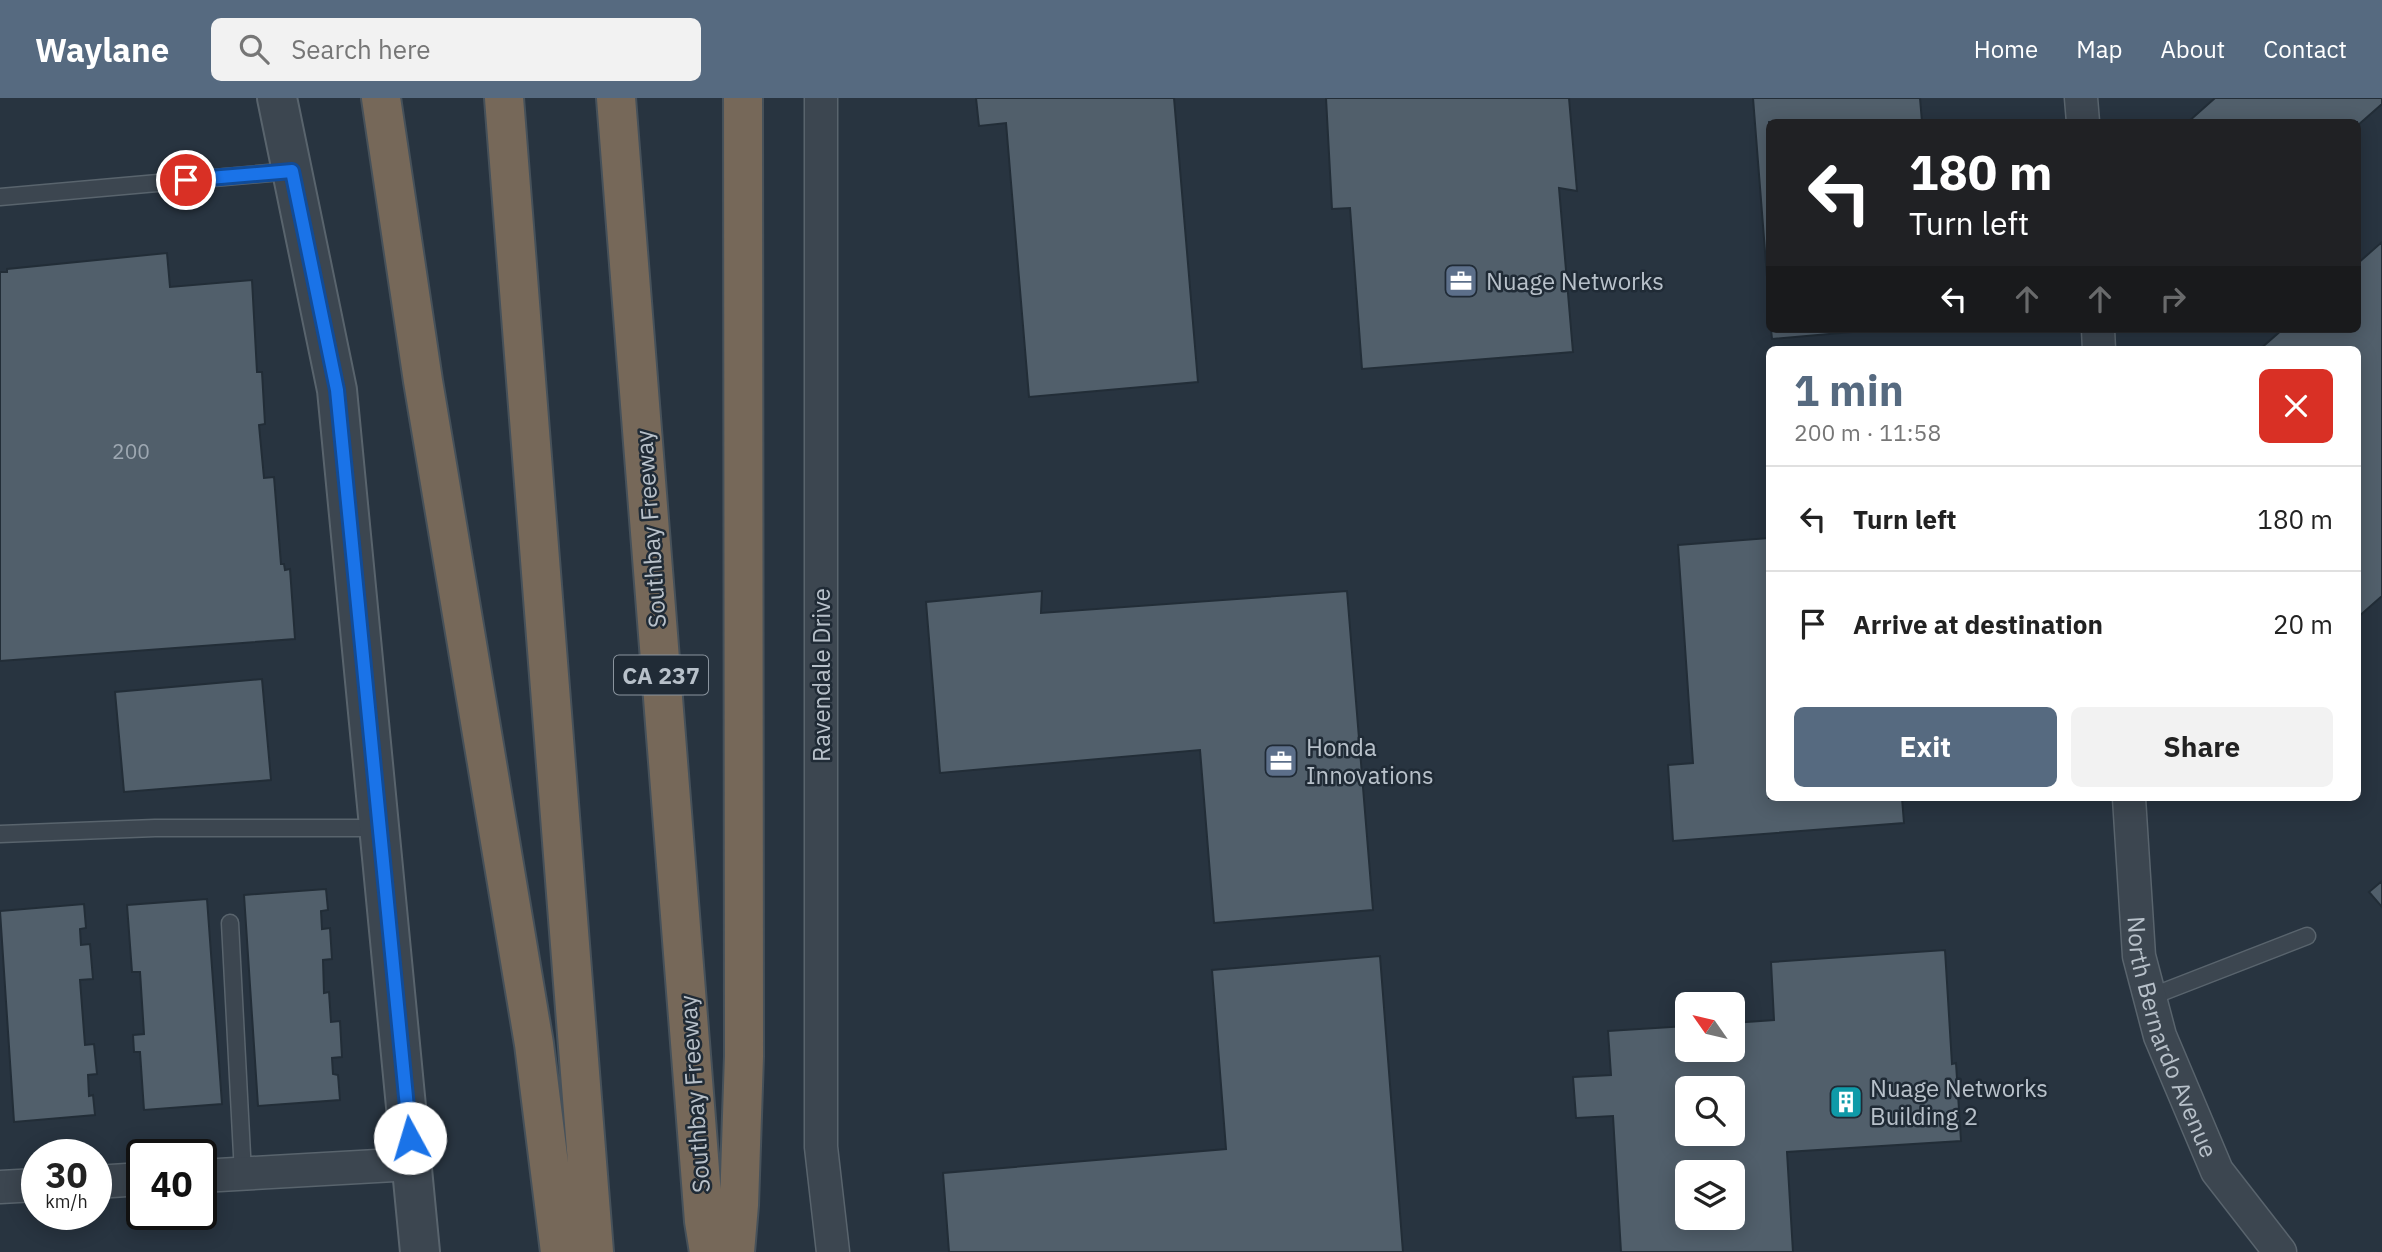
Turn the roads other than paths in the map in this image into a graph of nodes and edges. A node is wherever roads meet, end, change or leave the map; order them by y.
1 (276, 98) edge
2 (381, 98) edge
3 (504, 98) edge
4 (616, 98) edge
5 (743, 98) edge
6 (821, 98) edge
7 (2081, 98) edge
8 (2083, 119) edge
9 (292, 171) junction
10 (0, 197) edge
11 (2129, 801) edge
12 (380, 828) junction
13 (0, 834) edge
14 (230, 923) dead end
15 (2307, 936) dead end
16 (2150, 997) junction
17 (412, 1164) junction
18 (243, 1174) junction
19 (217, 1175) edge
20 (21, 1186) edge
21 (0, 1187) edge
22 (420, 1252) edge
23 (560, 1252) edge
24 (594, 1252) edge
25 (709, 1252) edge
26 (735, 1252) edge
27 (833, 1252) edge
28 (2280, 1252) edge

1 - 9 street
2 - 23 highway
3 - 24 highway
4 - 25 highway, Southbay Freeway / CA 237
5 - 26 highway
6 - 27 street, Ravendale Drive
7 - 8 street
9 - 10 lane
9 - 12 street
11 - 16 street, North Bernardo Avenue
12 - 13 lane
12 - 17 street
14 - 18 lane
15 - 16 lane
16 - 28 street, North Bernardo Avenue
17 - 18 street
17 - 22 street
18 - 19 street
20 - 21 street

